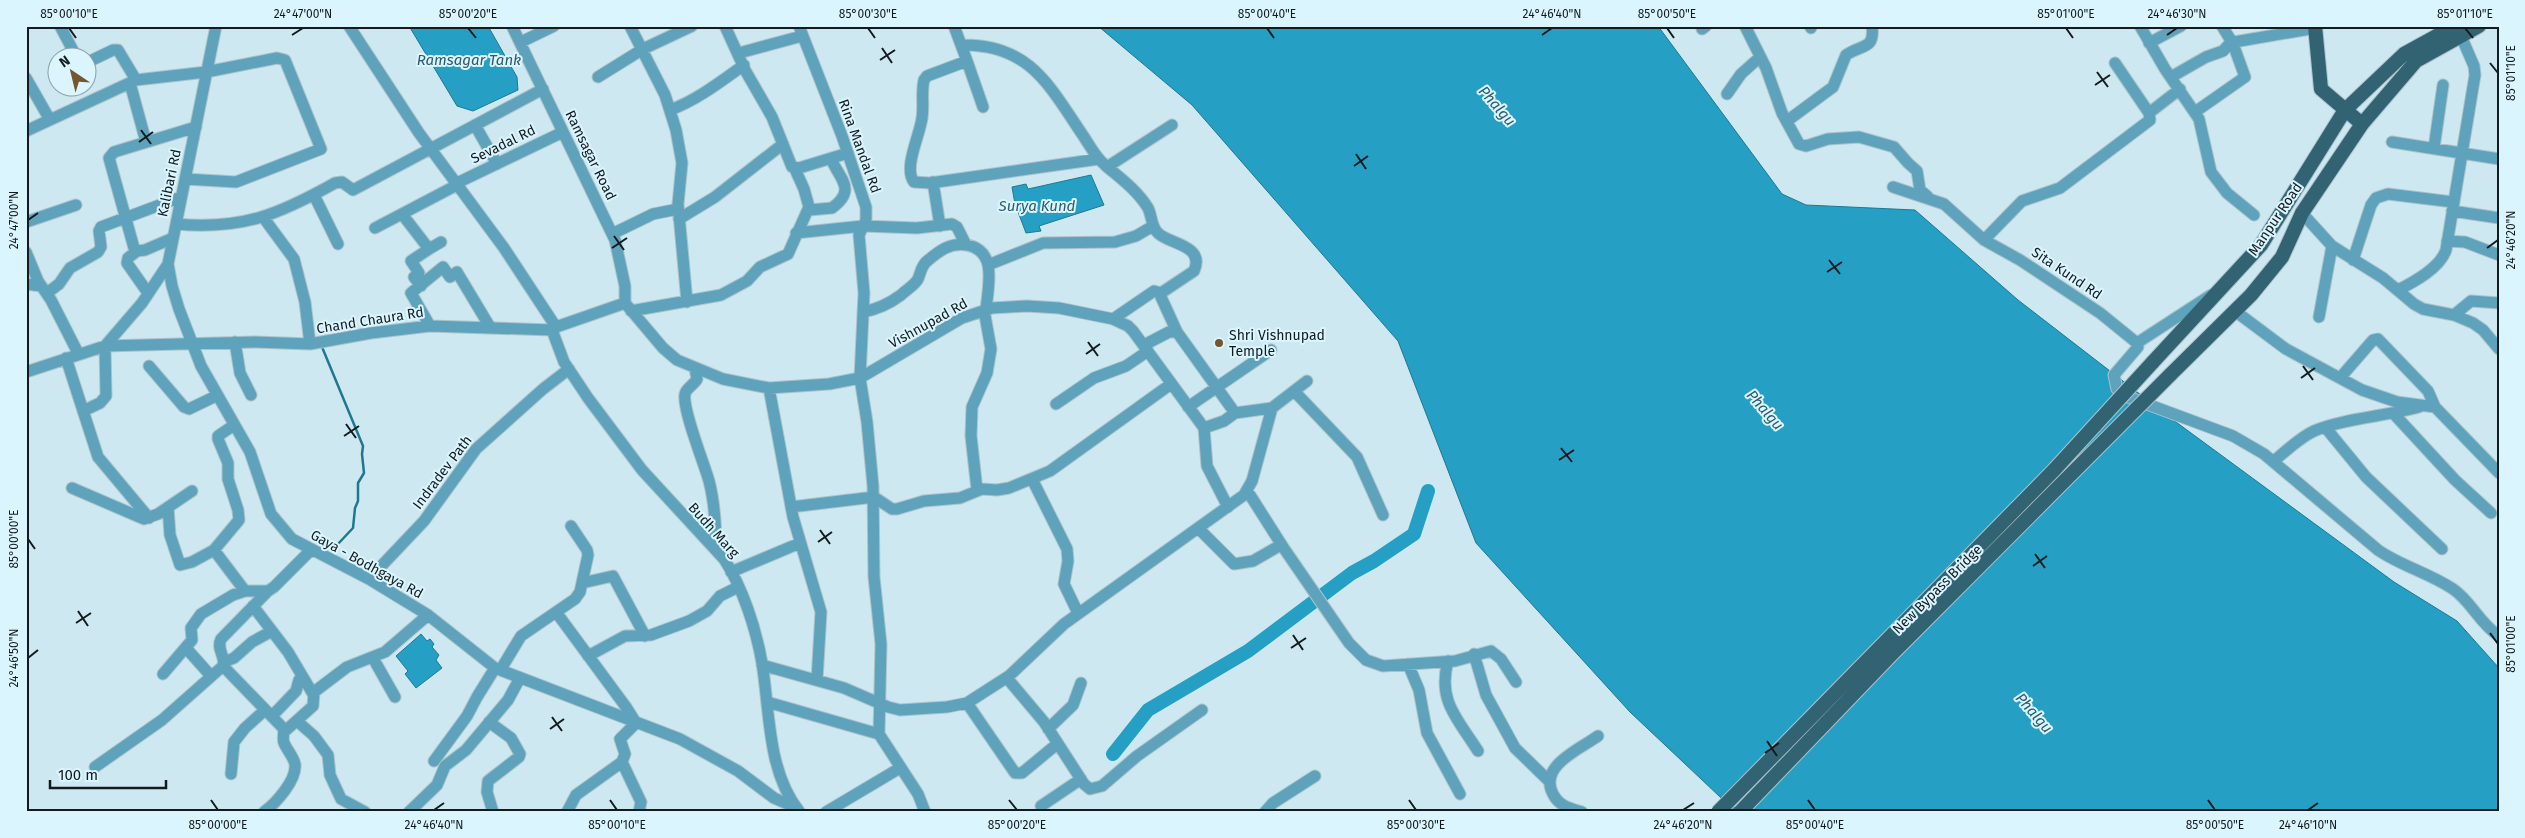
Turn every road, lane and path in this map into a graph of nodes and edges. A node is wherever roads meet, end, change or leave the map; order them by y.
1 (60, 26) edge
2 (216, 26) edge
3 (349, 26) edge
4 (512, 26) edge
5 (554, 26) edge
6 (630, 26) edge
7 (692, 26) edge
8 (725, 26) edge
9 (954, 26) edge
10 (1745, 26) edge
11 (1872, 26) edge
12 (2140, 26) edge
13 (2182, 26) edge
14 (2222, 26) edge
15 (2479, 26) edge
16 (2315, 27) edge
17 (800, 31) edge
18 (2458, 31) edge
19 (2232, 41) junction
20 (521, 42) junction
21 (2149, 43) junction
22 (962, 45) junction
23 (72, 48) edge
24 (643, 49) junction
25 (739, 53) junction
26 (98, 57) edge
27 (1760, 57) junction
28 (966, 61) junction
29 (2116, 63) dead end
30 (744, 65) junction
31 (206, 72) junction
32 (598, 77) dead end
33 (2171, 77) junction
34 (26, 78) edge
35 (133, 81) junction
36 (2443, 85) dead end
37 (543, 89) junction
38 (2180, 89) junction
39 (1727, 94) dead end
40 (983, 107) dead end
41 (670, 110) junction
42 (2345, 110) junction
43 (2195, 112) junction
44 (2149, 113) junction
45 (50, 120) junction
46 (1786, 122) junction
47 (2362, 124) junction
48 (476, 125) junction
49 (1172, 125) dead end
50 (196, 127) junction
51 (26, 132) edge
52 (562, 132) junction
53 (146, 142) junction
54 (2392, 142) dead end
55 (783, 144) junction
56 (2434, 148) junction
57 (431, 149) junction
58 (2462, 152) junction
59 (848, 153) junction
60 (831, 159) junction
61 (2499, 159) edge
62 (1103, 163) junction
63 (497, 164) junction
64 (795, 169) junction
65 (186, 179) junction
66 (933, 182) junction
67 (457, 184) junction
68 (1893, 187) dead end
69 (314, 195) junction
70 (181, 197) junction
71 (1928, 197) junction
72 (76, 205) dead end
73 (2453, 206) junction
74 (809, 210) junction
75 (2302, 212) junction
76 (402, 214) junction
77 (678, 214) junction
78 (2254, 215) dead end
79 (125, 217) junction
80 (263, 217) junction
81 (2499, 218) edge
82 (26, 222) edge
83 (176, 224) junction
84 (863, 226) junction
85 (940, 226) junction
86 (1153, 226) junction
87 (375, 228) dead end
88 (612, 234) junction
89 (796, 234) junction
90 (173, 238) junction
91 (1984, 240) junction
92 (2447, 241) junction
93 (440, 242) dead end
94 (338, 244) dead end
95 (966, 245) junction
96 (2332, 246) junction
97 (429, 250) junction
98 (137, 251) junction
99 (26, 252) edge
100 (2499, 255) edge
101 (2353, 260) junction
102 (168, 264) junction
103 (988, 265) junction
104 (26, 284) edge
105 (421, 286) junction
106 (44, 289) junction
107 (2219, 290) junction
108 (2398, 290) junction
109 (148, 293) junction
110 (1161, 293) junction
111 (687, 302) junction
112 (2499, 303) edge
113 (628, 307) junction
114 (985, 310) junction
115 (2235, 311) junction
116 (863, 312) junction
117 (2454, 315) junction
118 (2319, 317) dead end
119 (1113, 319) junction
120 (430, 326) junction
121 (490, 327) junction
122 (554, 328) junction
123 (1177, 332) junction
124 (235, 342) junction
125 (192, 343) junction
126 (2137, 343) junction
127 (310, 344) junction
128 (105, 346) junction
129 (1146, 348) junction
130 (2499, 349) edge
131 (1270, 350) dead end
132 (78, 353) junction
133 (66, 358) junction
134 (2152, 363) joint
135 (150, 366) dead end
136 (568, 369) junction
137 (695, 370) junction
138 (26, 372) edge
139 (2170, 375) joint
140 (860, 378) junction
141 (2340, 378) junction
142 (1307, 381) dead end
143 (1171, 384) junction
144 (770, 388) junction
145 (1214, 388) junction
146 (1294, 391) junction
147 (250, 395) dead end
148 (216, 396) junction
149 (1056, 404) dead end
150 (2431, 406) junction
151 (1188, 407) junction
152 (1272, 408) junction
153 (83, 411) junction
154 (1235, 414) junction
155 (2394, 414) junction
156 (234, 425) junction
157 (2325, 427) junction
158 (1204, 428) junction
159 (2274, 461) junction
160 (2499, 473) edge
161 (1032, 479) junction
162 (72, 488) dead end
163 (977, 490) junction
164 (192, 491) dead end
165 (1250, 496) dead end
166 (874, 497) junction
167 (168, 507) junction
168 (791, 507) junction
169 (1228, 507) junction
170 (2491, 513) dead end
171 (1383, 515) dead end
172 (149, 518) junction
173 (571, 526) dead end
174 (1198, 528) junction
175 (800, 543) junction
176 (1283, 547) junction
177 (2442, 549) dead end
178 (214, 550) junction
179 (311, 550) junction
180 (716, 550) junction
181 (731, 572) junction
182 (369, 579) junction
183 (582, 583) junction
184 (738, 587) junction
185 (245, 591) junction
186 (268, 591) junction
187 (253, 606) junction
188 (556, 612) junction
189 (1078, 613) junction
190 (428, 615) junction
191 (272, 631) junction
192 (645, 636) junction
193 (2499, 636) edge
194 (186, 648) junction
195 (1474, 654) junction
196 (588, 656) junction
197 (374, 658) junction
198 (1448, 661) junction
199 (223, 664) junction
200 (1408, 664) junction
201 (762, 665) junction
202 (498, 668) junction
203 (163, 674) dead end
204 (212, 676) junction
205 (302, 677) junction
206 (520, 678) junction
207 (1007, 678) junction
208 (817, 680) junction
209 (1516, 682) dead end
210 (1081, 684) dead end
211 (313, 694) junction
212 (395, 698) dead end
213 (766, 702) junction
214 (878, 703) junction
215 (967, 703) junction
216 (1202, 710) dead end
217 (269, 713) junction
218 (297, 721) junction
219 (488, 722) junction
220 (636, 723) junction
221 (1048, 729) junction
222 (284, 732) junction
223 (879, 734) junction
224 (1598, 736) dead end
225 (1057, 744) junction
226 (1478, 751) dead end
227 (434, 761) dead end
228 (622, 762) junction
229 (95, 768) dead end
230 (900, 768) junction
231 (231, 774) dead end
232 (1315, 776) dead end
233 (1081, 779) junction
234 (1549, 781) junction
235 (1460, 794) dead end
236 (1041, 806) dead end
237 (798, 810) edge
238 (264, 812) edge
239 (365, 812) edge
240 (409, 812) edge
241 (493, 812) edge
242 (567, 812) edge
243 (640, 812) edge
244 (826, 812) edge
245 (925, 812) edge
246 (1265, 812) edge
247 (1582, 812) edge
248 (1718, 812) edge
249 (1740, 812) edge

1 - 23 street
2 - 31 street, Kalibari Rd
3 - 57 street, Budh Marg
4 - 20 street, Ramsagar Road
5 - 20 street
6 - 24 street
7 - 24 street
8 - 25 street
9 - 22 street
10 - 27 street
11 - 46 street
12 - 21 street
13 - 21 street
14 - 19 street
15 - 18 main road
16 - 19 street
16 - 42 main road
17 - 25 street
17 - 59 street, Rina Mandal Rd
18 - 42 main road, Manpur Road
18 - 47 main road, Manpur Road
18 - 58 street
19 - 33 street
19 - 43 street
20 - 37 street, Ramsagar Road
21 - 33 street
22 - 28 street
22 - 62 street
24 - 32 street
24 - 41 street
25 - 30 street
26 - 35 street
27 - 39 street
27 - 46 street
28 - 40 street
28 - 66 street
29 - 44 street
30 - 41 street
30 - 55 street
31 - 35 street
31 - 50 street, Kalibari Rd
31 - 65 street
33 - 38 street
34 - 45 street
35 - 45 street
35 - 53 street
36 - 56 street
37 - 48 street
37 - 52 street, Ramsagar Road
38 - 43 street
38 - 44 street
41 - 77 street
42 - 47 main road
42 - 107 main road, Manpur Road
43 - 78 street
44 - 91 street
45 - 51 street
46 - 71 street
47 - 75 main road, Manpur Road
48 - 57 street
48 - 63 street
49 - 62 street
50 - 53 street
50 - 65 street, Kalibari Rd
52 - 63 street, Sevadal Rd
52 - 88 street, Ramsagar Road
53 - 79 street
54 - 56 street
55 - 64 street
55 - 77 street
56 - 58 street
57 - 67 street, Budh Marg
57 - 69 street
58 - 61 street
58 - 73 street
59 - 60 street
59 - 84 street, Rina Mandal Rd
60 - 64 street
60 - 74 street
62 - 66 street
62 - 86 street
63 - 67 street, Sevadal Rd
64 - 74 street
65 - 70 street, Kalibari Rd
66 - 85 street
67 - 76 street, Sevadal Rd
67 - 122 street, Budh Marg
68 - 71 street, Sita Kund Rd
69 - 80 street
69 - 94 street
70 - 79 street
70 - 83 street, Kalibari Rd
71 - 91 street, Sita Kund Rd
72 - 82 street
73 - 81 street
73 - 92 street
73 - 101 street
74 - 89 street
75 - 96 street
75 - 115 main road, Manpur Road
76 - 87 street, Sevadal Rd
76 - 97 street
77 - 88 street
77 - 111 street
79 - 98 street
79 - 106 street
80 - 83 street
80 - 127 street
83 - 90 street, Kalibari Rd
84 - 85 street
84 - 89 street
84 - 116 street, Rina Mandal Rd
85 - 95 street
86 - 103 street
86 - 110 street
88 - 113 street, Ramsagar Road
89 - 111 street
90 - 98 street
90 - 102 street, Kalibari Rd
91 - 126 street, Sita Kund Rd
92 - 100 street
92 - 108 street
93 - 97 street
95 - 103 street
95 - 116 street
96 - 101 street
96 - 118 street
97 - 105 street
98 - 109 street
99 - 106 street
101 - 108 street
102 - 109 street
102 - 125 street, Kalibari Rd
103 - 114 street
104 - 106 street
105 - 120 street
105 - 121 street
106 - 132 street
107 - 126 street
107 - 134 main road, Manpur Road
108 - 117 street
109 - 128 street
110 - 119 street
110 - 123 street
111 - 113 street
112 - 117 street
113 - 122 street
113 - 137 street, Vishnupad Rd
114 - 119 street, Vishnupad Rd
114 - 140 street, Vishnupad Rd
114 - 163 street
115 - 139 main road, Manpur Road
115 - 141 street
116 - 140 street, Rina Mandal Rd
117 - 130 street
119 - 129 street, Vishnupad Rd
120 - 121 street, Chand Chaura Rd
120 - 127 street, Chand Chaura Rd
121 - 122 street, Chand Chaura Rd
122 - 136 street, Budh Marg
123 - 129 street
123 - 145 street
124 - 125 street, Chand Chaura Rd
124 - 127 street, Chand Chaura Rd
124 - 147 street
125 - 128 street
125 - 148 street, Gaya - Bodhgaya Rd
126 - 159 street
128 - 132 street
128 - 153 street
129 - 143 street, Vishnupad Rd
129 - 149 street
131 - 145 street
132 - 133 street
133 - 138 street
133 - 153 street
134 - 248 main road, New Bypass Bridge, bridge
135 - 148 street
136 - 180 street, Budh Marg
136 - 182 street, Indradev Path
137 - 144 street, Vishnupad Rd
137 - 180 street
139 - 249 main road, New Bypass Bridge, bridge
140 - 144 street, Vishnupad Rd
140 - 166 street, Rina Mandal Rd
141 - 150 street
141 - 150 street
142 - 146 street
143 - 151 street, Vishnupad Rd
143 - 161 street
144 - 168 street
145 - 151 street
145 - 154 street
146 - 152 street
146 - 171 street
148 - 156 street, Gaya - Bodhgaya Rd
150 - 155 street
150 - 160 street
151 - 158 street, Vishnupad Rd
152 - 154 street
152 - 169 street
153 - 172 street
154 - 158 street
155 - 157 street
155 - 170 street
156 - 178 street
156 - 179 street, Gaya - Bodhgaya Rd
157 - 159 street
157 - 177 street
158 - 169 street
159 - 193 street
161 - 163 street
161 - 189 street
162 - 172 street
163 - 166 street
164 - 167 street
165 - 176 street
166 - 168 street
166 - 214 street, Rina Mandal Rd
167 - 172 street
167 - 178 street
168 - 175 street
169 - 174 street
173 - 183 street
174 - 176 street
174 - 189 street
175 - 181 street
175 - 208 street
176 - 200 street
178 - 185 street
179 - 182 street, Gaya - Bodhgaya Rd
179 - 186 street
180 - 181 street, Budh Marg
181 - 184 street, Budh Marg
182 - 190 street, Gaya - Bodhgaya Rd
183 - 188 street
183 - 192 street
184 - 192 street
184 - 201 street, Budh Marg
185 - 186 street
185 - 194 street
186 - 187 street
187 - 191 street
187 - 199 street
188 - 196 street
188 - 202 street
189 - 207 street
190 - 197 street
190 - 202 street, Gaya - Bodhgaya Rd
191 - 199 street
191 - 205 street
192 - 196 street
194 - 203 street
194 - 204 street
195 - 198 street
195 - 209 street
195 - 234 street
196 - 220 street
197 - 211 street
197 - 212 street
198 - 200 street
198 - 226 street
199 - 204 street
199 - 217 street
200 - 235 street
201 - 208 street
201 - 213 street, Budh Marg
202 - 206 street, Gaya - Bodhgaya Rd
202 - 227 street
204 - 229 street
205 - 211 street
205 - 217 street
206 - 219 street
206 - 220 street, Gaya - Bodhgaya Rd
207 - 215 street
207 - 221 street
208 - 214 street
210 - 221 street
211 - 218 street
213 - 223 street
213 - 237 street, Budh Marg
214 - 215 street
214 - 223 street, Rina Mandal Rd
215 - 225 street
216 - 233 street
217 - 222 street
217 - 231 street
218 - 222 street
218 - 239 street
219 - 240 street
219 - 241 street
220 - 228 street
220 - 237 street, Gaya - Bodhgaya Rd
221 - 225 street
222 - 238 street
223 - 230 street
224 - 234 street
225 - 233 street
228 - 242 street
228 - 243 street
230 - 244 street
230 - 245 street
232 - 246 street
233 - 236 street
234 - 247 street

